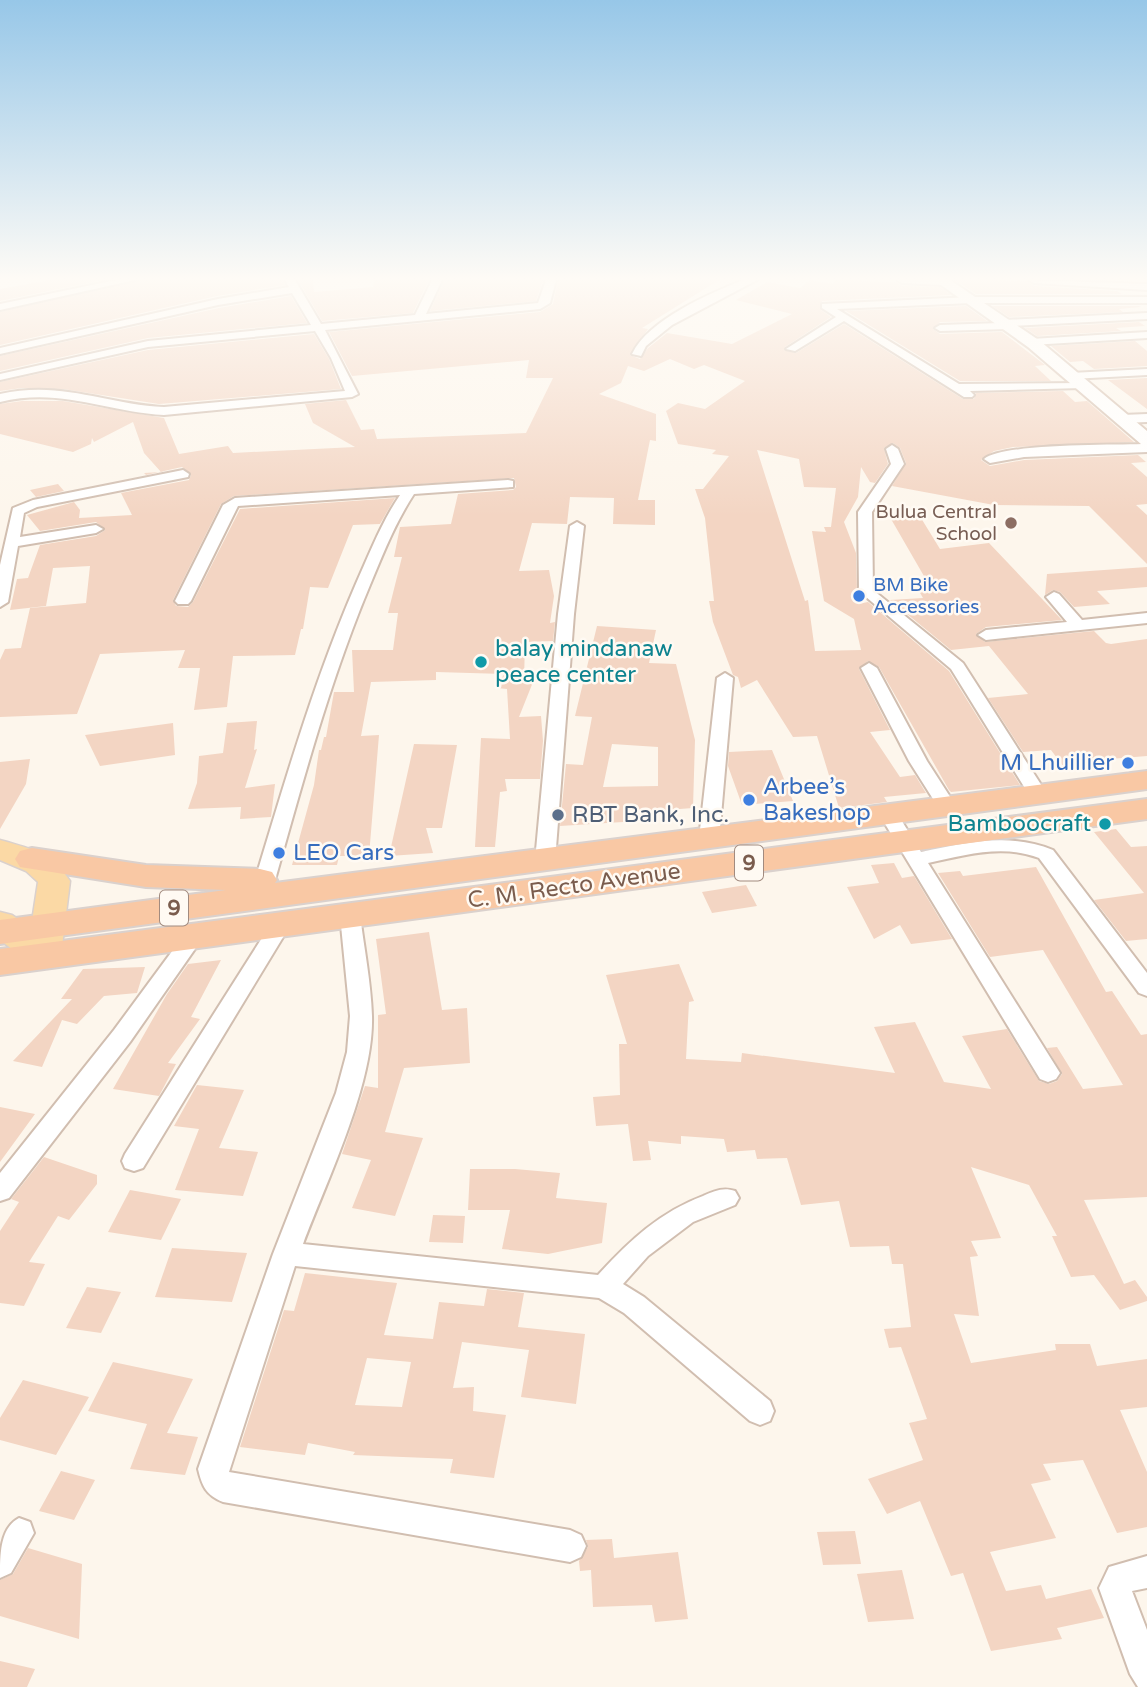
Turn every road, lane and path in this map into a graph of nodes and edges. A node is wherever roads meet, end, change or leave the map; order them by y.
1 (80, 359) edge
2 (335, 359) edge
3 (907, 359) edge
4 (1051, 359) edge
5 (1147, 372) edge
6 (0, 377) edge
7 (1077, 380) junction
8 (953, 388) junction
9 (968, 395) dead end
10 (0, 398) edge
11 (1147, 418) edge
12 (1122, 419) junction
13 (1147, 440) edge
14 (1147, 448) edge
15 (892, 449) dead end
16 (990, 459) dead end
17 (183, 474) dead end
18 (508, 484) dead end
19 (410, 490) junction
20 (578, 526) dead end
21 (96, 529) dead end
22 (11, 543) junction
23 (1054, 597) dead end
24 (183, 601) dead end
25 (0, 602) edge
26 (1147, 618) edge
27 (1078, 625) junction
28 (986, 635) dead end
29 (869, 668) dead end
30 (725, 678) dead end
31 (1147, 780) edge
32 (1051, 793) junction
33 (947, 806) junction
34 (1147, 808) edge
35 (1085, 817) junction
36 (903, 838) junction
37 (709, 839) junction
38 (0, 850) edge
39 (32, 859) junction
40 (545, 861) junction
41 (265, 880) junction
42 (345, 900) junction
43 (281, 924) junction
44 (194, 936) junction
45 (2, 937) edge
46 (45, 941) junction
47 (1147, 988) edge
48 (1048, 1073) dead end
49 (134, 1161) dead end
50 (0, 1191) edge
51 (726, 1198) dead end
52 (286, 1254) junction
53 (604, 1287) junction
54 (760, 1411) dead end
55 (19, 1532) dead end
56 (570, 1546) dead end
57 (0, 1562) edge
58 (1147, 1572) edge
59 (1147, 1674) edge

1 - 6 street
2 - 10 street
3 - 8 street
4 - 7 main road
5 - 7 street
7 - 8 street
7 - 12 main road
8 - 9 street
11 - 12 street
12 - 13 main road
14 - 16 street
15 - 32 street
17 - 22 street
18 - 19 street
19 - 24 street
19 - 41 street
20 - 40 street
21 - 22 street
22 - 25 street
23 - 27 street
26 - 27 street
27 - 28 street
29 - 33 street
30 - 37 street
31 - 32 highway, C. M. Recto Avenue / 9
32 - 33 highway, C. M. Recto Avenue / 9
32 - 35 highway
33 - 36 highway, C. M. Recto Avenue / 9
34 - 35 highway, C. M. Recto Avenue / 9
35 - 36 highway, C. M. Recto Avenue / 9
36 - 37 highway, C. M. Recto Avenue / 9
36 - 42 highway, C. M. Recto Avenue / 9
36 - 47 street
36 - 48 street
37 - 40 highway, C. M. Recto Avenue / 9
38 - 39 main road
39 - 41 highway
39 - 46 main road
40 - 42 highway, C. M. Recto Avenue / 9
41 - 42 highway
42 - 43 highway, C. M. Recto Avenue / 9
42 - 46 highway, C. M. Recto Avenue / 9
42 - 52 street
43 - 44 highway, C. M. Recto Avenue / 9
43 - 49 street
44 - 46 highway, C. M. Recto Avenue / 9
44 - 50 street
45 - 46 highway, C. M. Recto Avenue / 9
51 - 53 street
52 - 53 street
52 - 56 street
53 - 54 street
55 - 57 street
58 - 59 street

